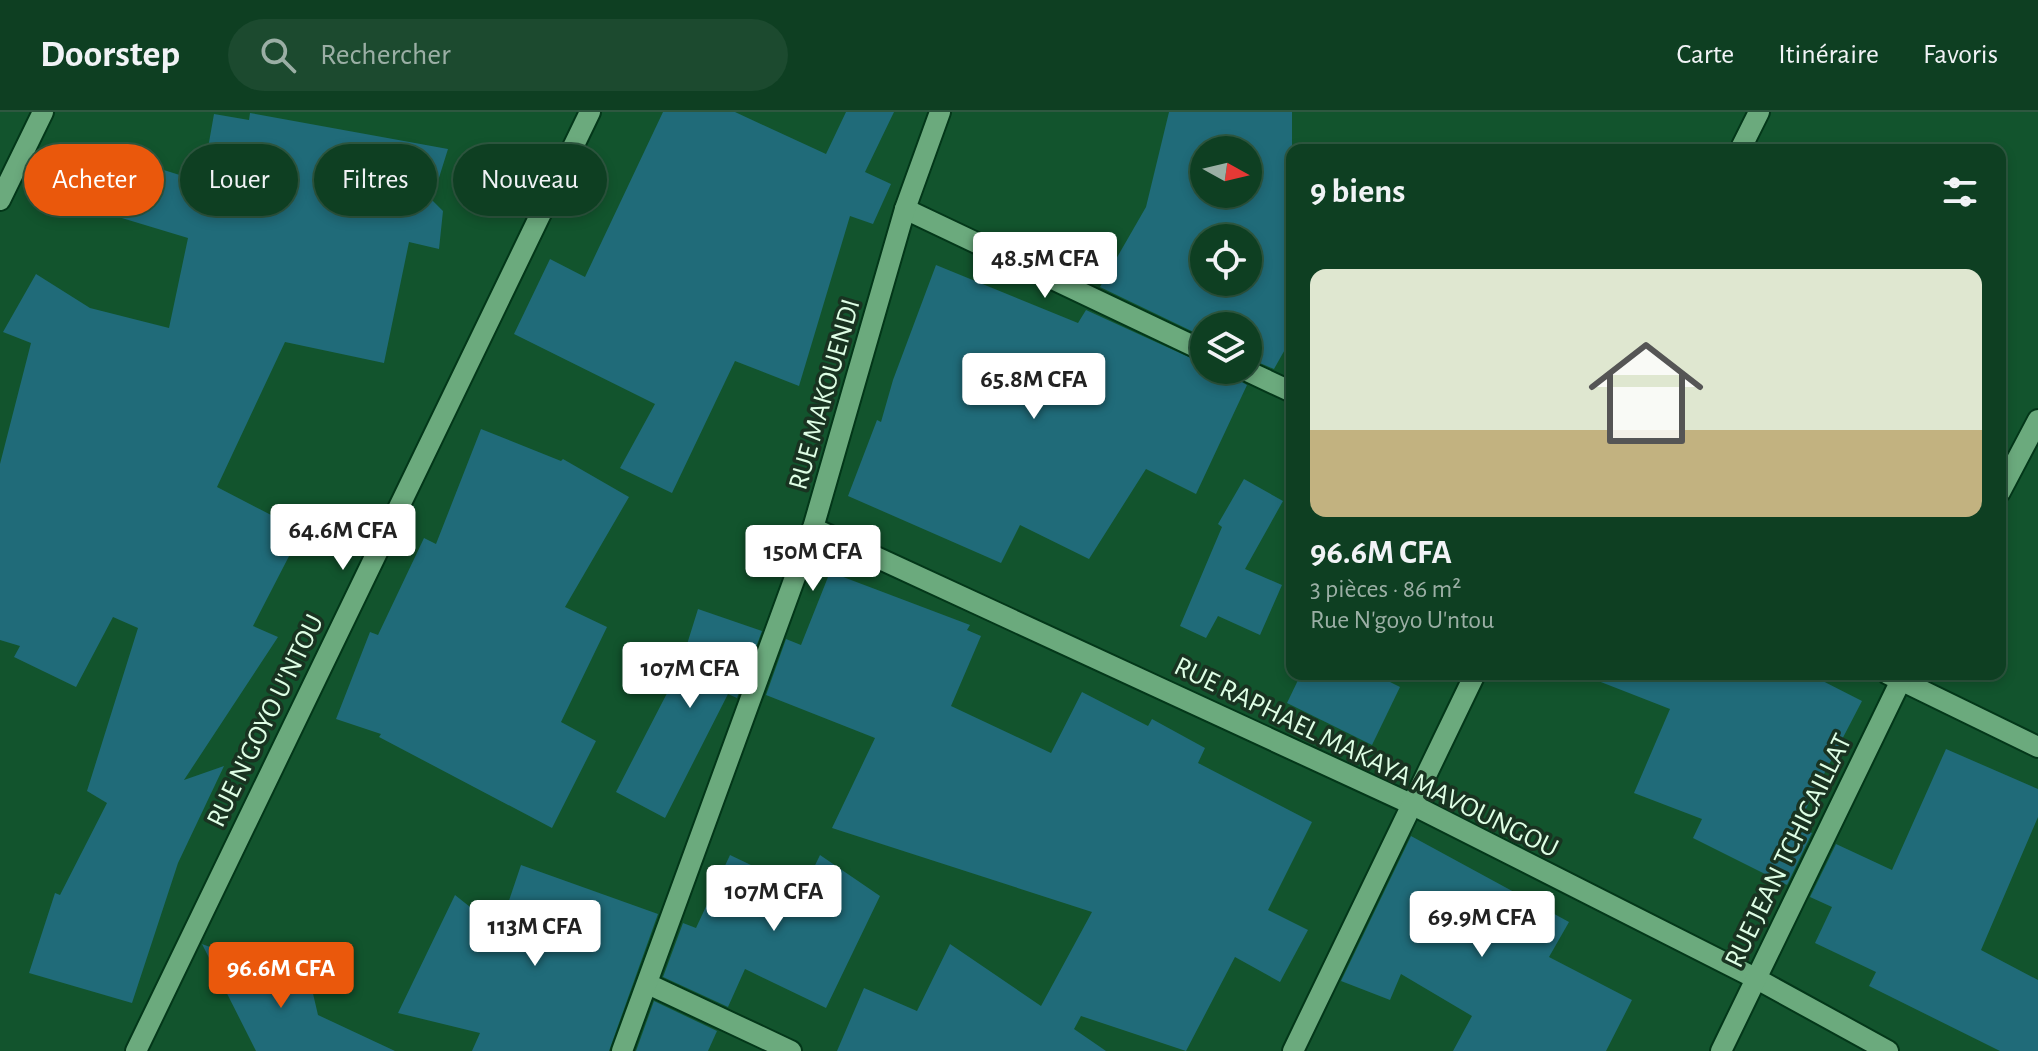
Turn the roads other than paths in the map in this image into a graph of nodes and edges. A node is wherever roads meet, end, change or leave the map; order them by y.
1 (43, 112) edge
2 (590, 112) edge
3 (940, 112) edge
4 (1759, 112) edge
5 (1743, 144) edge
6 (0, 200) edge
7 (905, 209) junction
8 (1190, 344) edge
9 (1262, 378) edge
10 (1286, 389) edge
11 (2038, 420) edge
12 (2006, 481) edge
13 (813, 528) junction
14 (1472, 680) edge
15 (1896, 680) edge
16 (1906, 680) edge
17 (2038, 747) edge
18 (1411, 804) junction
19 (1757, 979) junction
20 (648, 984) junction
21 (136, 1051) edge
22 (622, 1051) edge
23 (791, 1051) edge
24 (1293, 1051) edge
25 (1721, 1051) edge
26 (1888, 1051) edge

1 - 6 street
2 - 21 street, RUE N'GOYO U'NTOU
3 - 7 street, RUE MAKOUENDI
4 - 5 street
7 - 8 street
7 - 13 street, RUE MAKOUENDI
9 - 10 street
11 - 12 street
13 - 18 street, RUE RAPHAEL MAKAYA MAVOUNGOU
13 - 20 street, RUE MAKOUENDI
14 - 18 street
15 - 19 street, RUE JEAN TCHICAILLAT
16 - 17 street
18 - 19 street, RUE RAPHAEL MAKAYA MAVOUNGOU
18 - 24 street
19 - 25 street, RUE JEAN TCHICAILLAT
19 - 26 street, RUE RAPHAEL MAKAYA MAVOUNGOU
20 - 22 street, RUE MAKOUENDI
20 - 23 street

